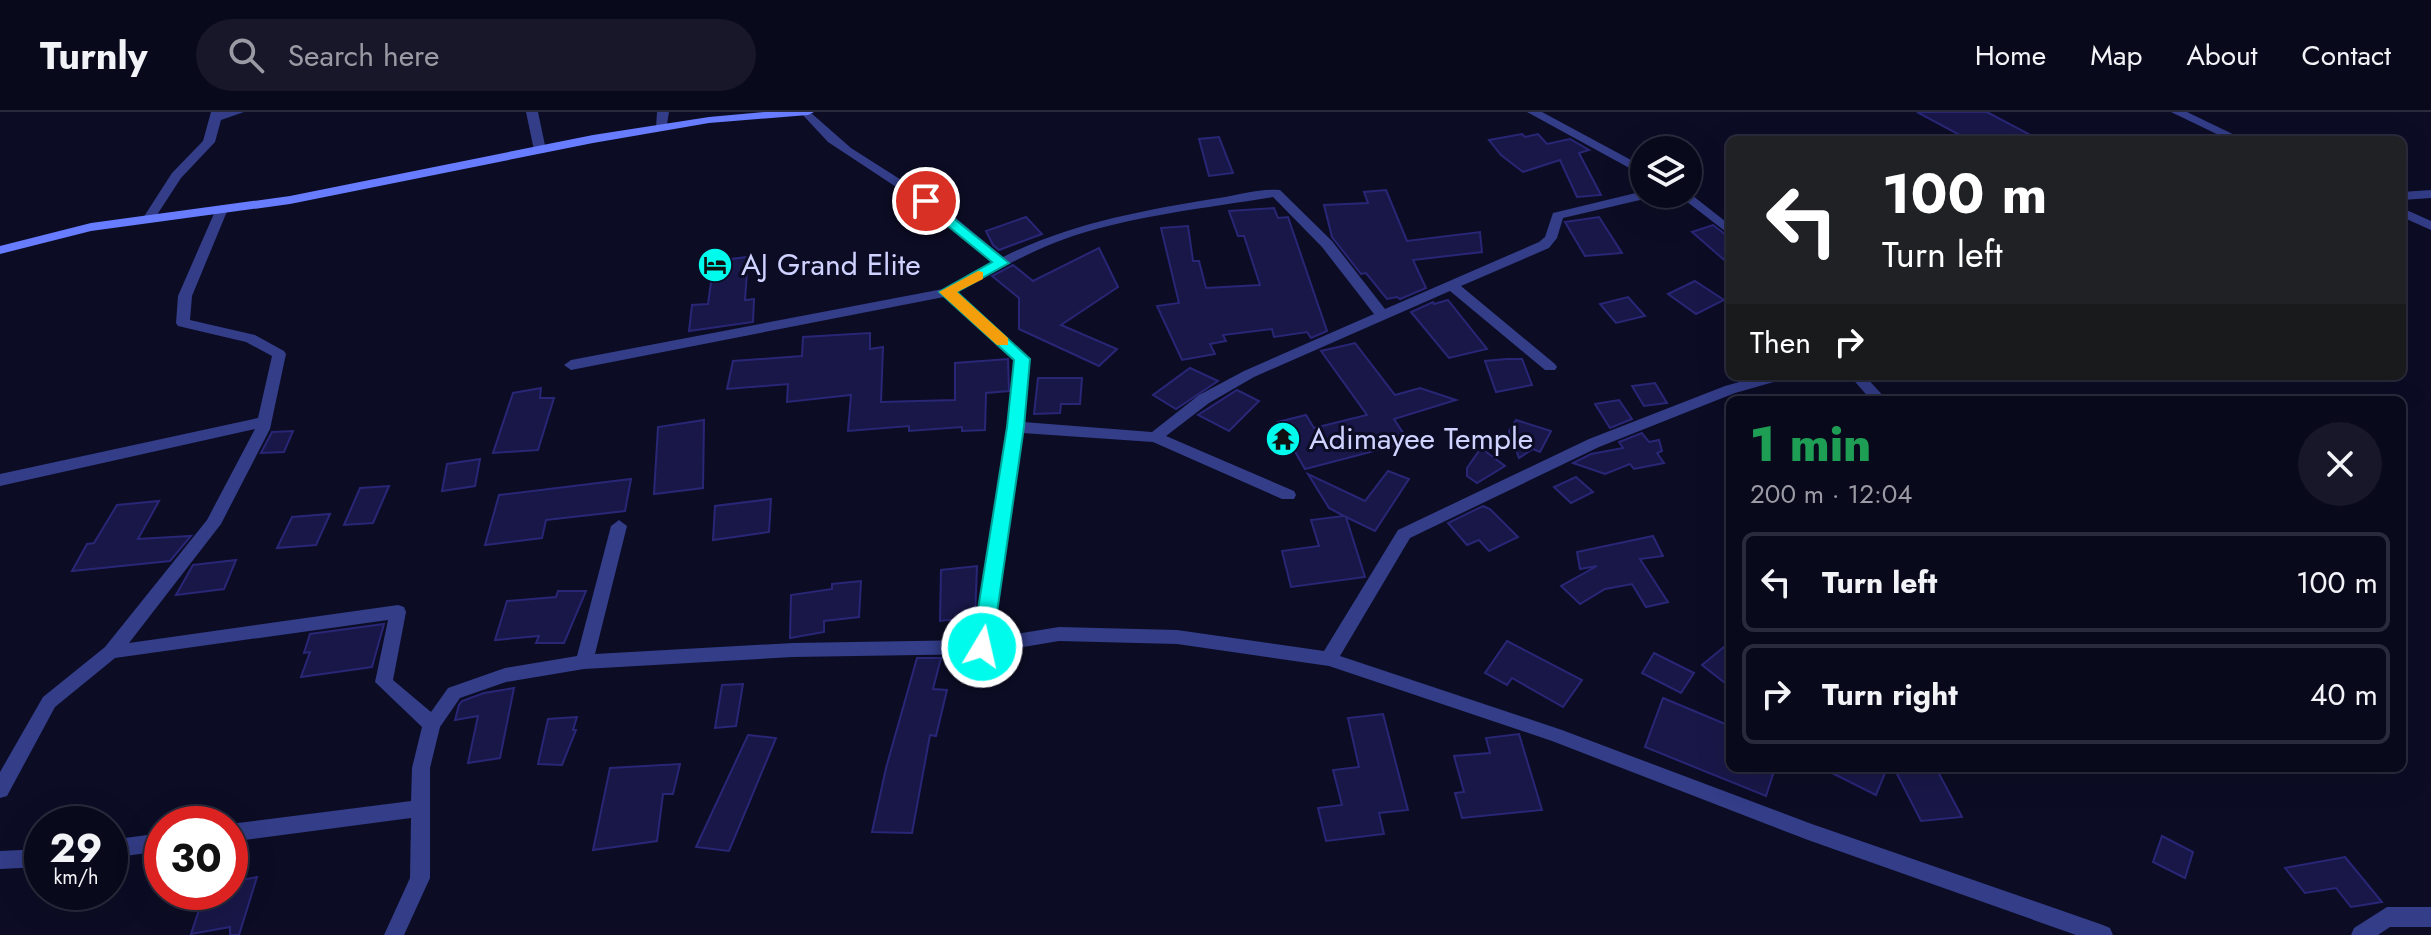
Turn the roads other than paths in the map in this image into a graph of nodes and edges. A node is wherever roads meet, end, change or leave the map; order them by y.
1 (238, 112) edge
2 (532, 112) edge
3 (663, 112) edge
4 (806, 112) edge
5 (1533, 112) edge
6 (2177, 112) edge
7 (217, 114) edge
8 (662, 128) junction
9 (2230, 136) edge
10 (540, 150) junction
11 (1630, 164) edge
12 (2431, 194) edge
13 (2406, 196) edge
14 (1630, 199) edge
15 (1701, 208) edge
16 (222, 209) junction
17 (2406, 214) edge
18 (149, 218) junction
19 (2431, 226) edge
20 (1726, 228) edge
21 (0, 250) edge
22 (1002, 263) junction
23 (1452, 286) junction
24 (947, 292) junction
25 (1383, 316) junction
26 (571, 365) dead end
27 (1550, 367) dead end
28 (1764, 380) edge
29 (1861, 380) edge
30 (1876, 396) edge
31 (265, 422) junction
32 (1015, 427) junction
33 (1155, 437) junction
34 (0, 480) edge
35 (1288, 495) dead end
36 (619, 526) dead end
37 (982, 647) junction
38 (111, 652) junction
39 (1329, 659) junction
40 (584, 662) junction
41 (432, 724) junction
42 (0, 790) edge
43 (421, 808) junction
44 (248, 831) edge
45 (24, 859) edge
46 (0, 860) edge
47 (2431, 917) edge
48 (394, 935) edge
49 (2103, 935) edge
50 (2361, 935) edge

1 - 7 street
2 - 10 street
3 - 8 street
4 - 8 street
4 - 22 street
5 - 11 street
6 - 9 street
7 - 18 street
8 - 10 street
10 - 16 street
12 - 13 street
14 - 23 street
15 - 20 street
16 - 18 street
16 - 31 street
17 - 19 street
18 - 21 street
22 - 24 street
22 - 25 street
23 - 25 street
23 - 27 street
24 - 26 street
24 - 32 street
25 - 33 street
28 - 39 street
29 - 30 street
31 - 34 street
31 - 38 street
32 - 33 street
32 - 37 street
33 - 35 street
36 - 40 street
37 - 39 street
37 - 40 street
38 - 41 street
38 - 42 street
39 - 49 street
40 - 41 street
41 - 43 street
43 - 44 street
43 - 48 street
45 - 46 street
47 - 50 street

